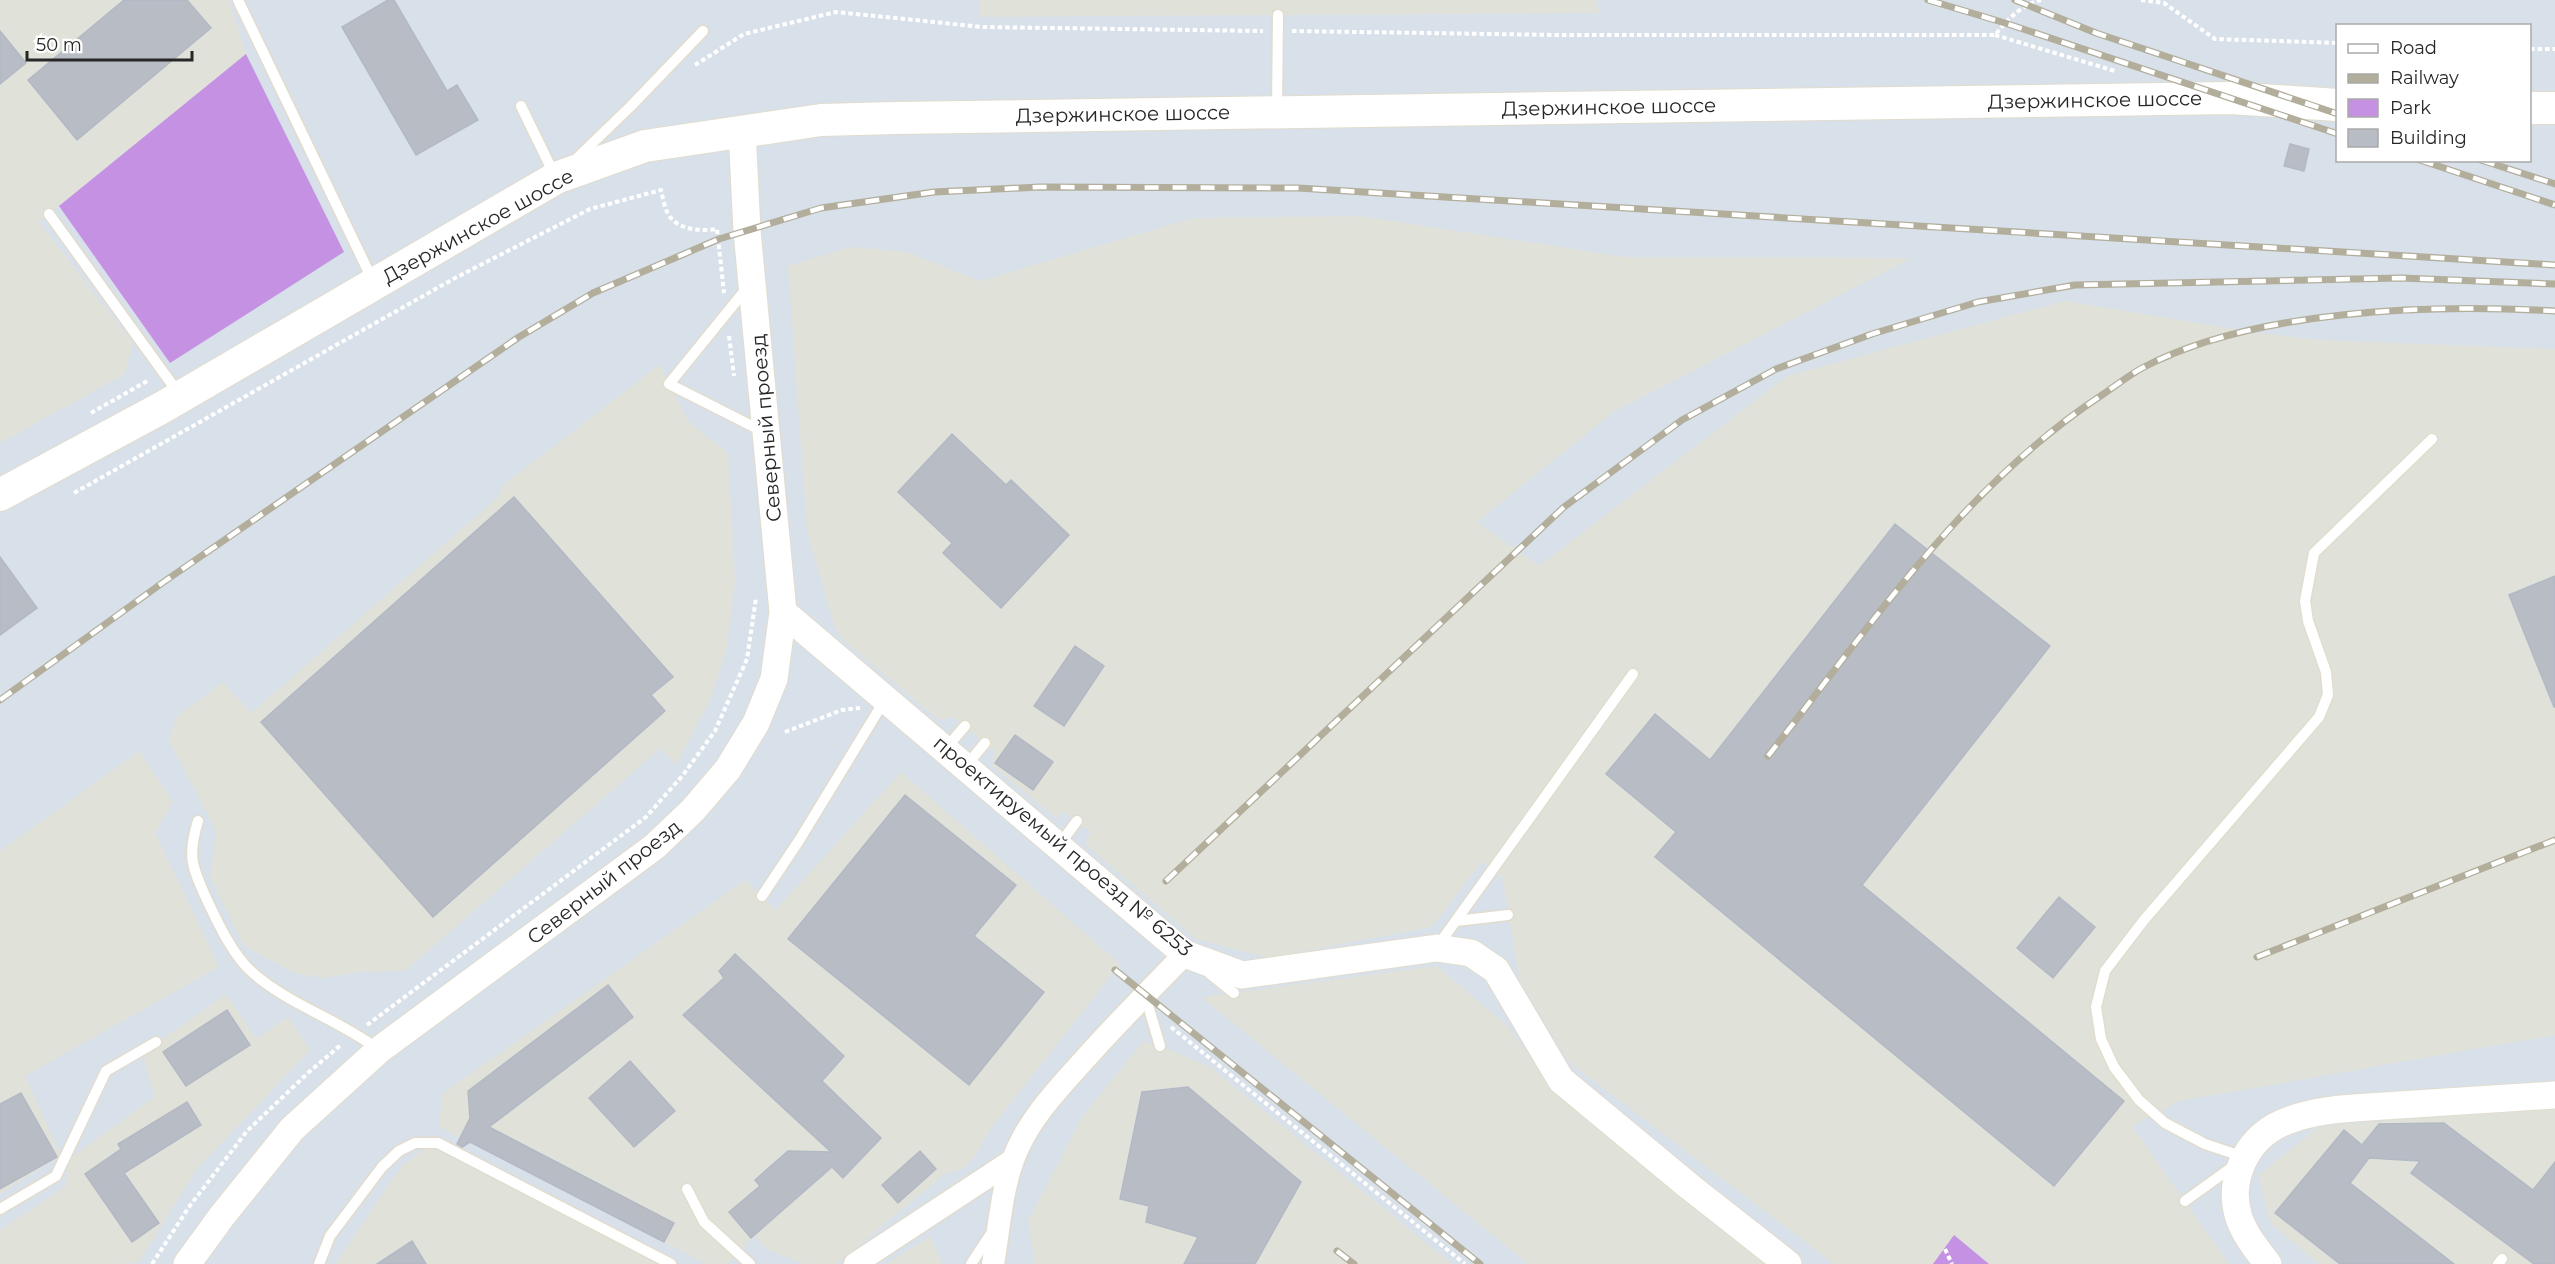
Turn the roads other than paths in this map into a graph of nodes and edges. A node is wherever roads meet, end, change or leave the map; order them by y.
1 (238, 0) edge
2 (1278, 15) dead end
3 (703, 31) dead end
4 (2336, 105) edge
5 (521, 106) dead end
6 (2531, 108) edge
7 (2555, 108) edge
8 (1277, 112) junction
9 (742, 130) junction
10 (556, 178) junction
11 (49, 214) dead end
12 (753, 282) junction
13 (375, 284) junction
14 (181, 397) junction
15 (767, 433) junction
16 (2432, 439) dead end
17 (0, 495) edge
18 (783, 612) junction
19 (1633, 674) dead end
20 (884, 701) junction
21 (964, 726) dead end
22 (985, 743) dead end
23 (946, 748) junction
24 (966, 766) junction
25 (198, 821) dead end
26 (1077, 821) dead end
27 (1058, 847) junction
28 (762, 896) dead end
29 (1508, 915) dead end
30 (1456, 921) junction
31 (1437, 948) junction
32 (1185, 954) junction
33 (1234, 993) dead end
34 (1147, 1002) junction
35 (156, 1042) dead end
36 (1161, 1046) dead end
37 (379, 1050) junction
38 (2555, 1095) edge
39 (2244, 1157) junction
40 (1013, 1160) junction
41 (687, 1189) dead end
42 (2185, 1201) dead end
43 (0, 1209) edge
44 (1001, 1219) junction
45 (187, 1264) edge
46 (319, 1264) edge
47 (671, 1264) edge
48 (750, 1264) edge
49 (855, 1264) edge
50 (971, 1264) edge
51 (993, 1264) edge
52 (1788, 1264) edge
53 (2268, 1264) edge

1 - 13 lane
2 - 8 lane
3 - 10 lane
4 - 8 main road, Дзержинское шоссе
5 - 10 lane
6 - 7 main road
8 - 9 main road, Дзержинское шоссе
9 - 10 main road, Дзержинское шоссе
9 - 12 street, Северный проезд
10 - 13 main road, Дзержинское шоссе
11 - 14 lane
12 - 15 street, Северный проезд
12 - 15 lane
13 - 14 main road, Дзержинское шоссе
14 - 17 main road, Дзержинское шоссе
15 - 18 street, Северный проезд
16 - 39 lane
18 - 20 street, проектируемый проезд № 6253
18 - 37 street, Северный проезд
19 - 30 lane
20 - 23 street, проектируемый проезд № 6253
20 - 28 lane
21 - 23 lane
22 - 24 lane
23 - 24 street, проектируемый проезд № 6253
24 - 27 street, проектируемый проезд № 6253
25 - 37 lane
26 - 27 lane
27 - 32 street, проектируемый проезд № 6253
29 - 30 lane
30 - 31 lane
31 - 32 street, проектируемый проезд № 6253
31 - 52 street, проектируемый проезд № 6253
32 - 33 lane
32 - 34 street
34 - 36 lane
34 - 40 street
35 - 43 lane
37 - 45 street, Северный проезд
38 - 39 street
39 - 42 lane
39 - 53 street
40 - 44 street
40 - 49 street
41 - 48 lane
44 - 50 lane
44 - 51 street
46 - 47 lane

